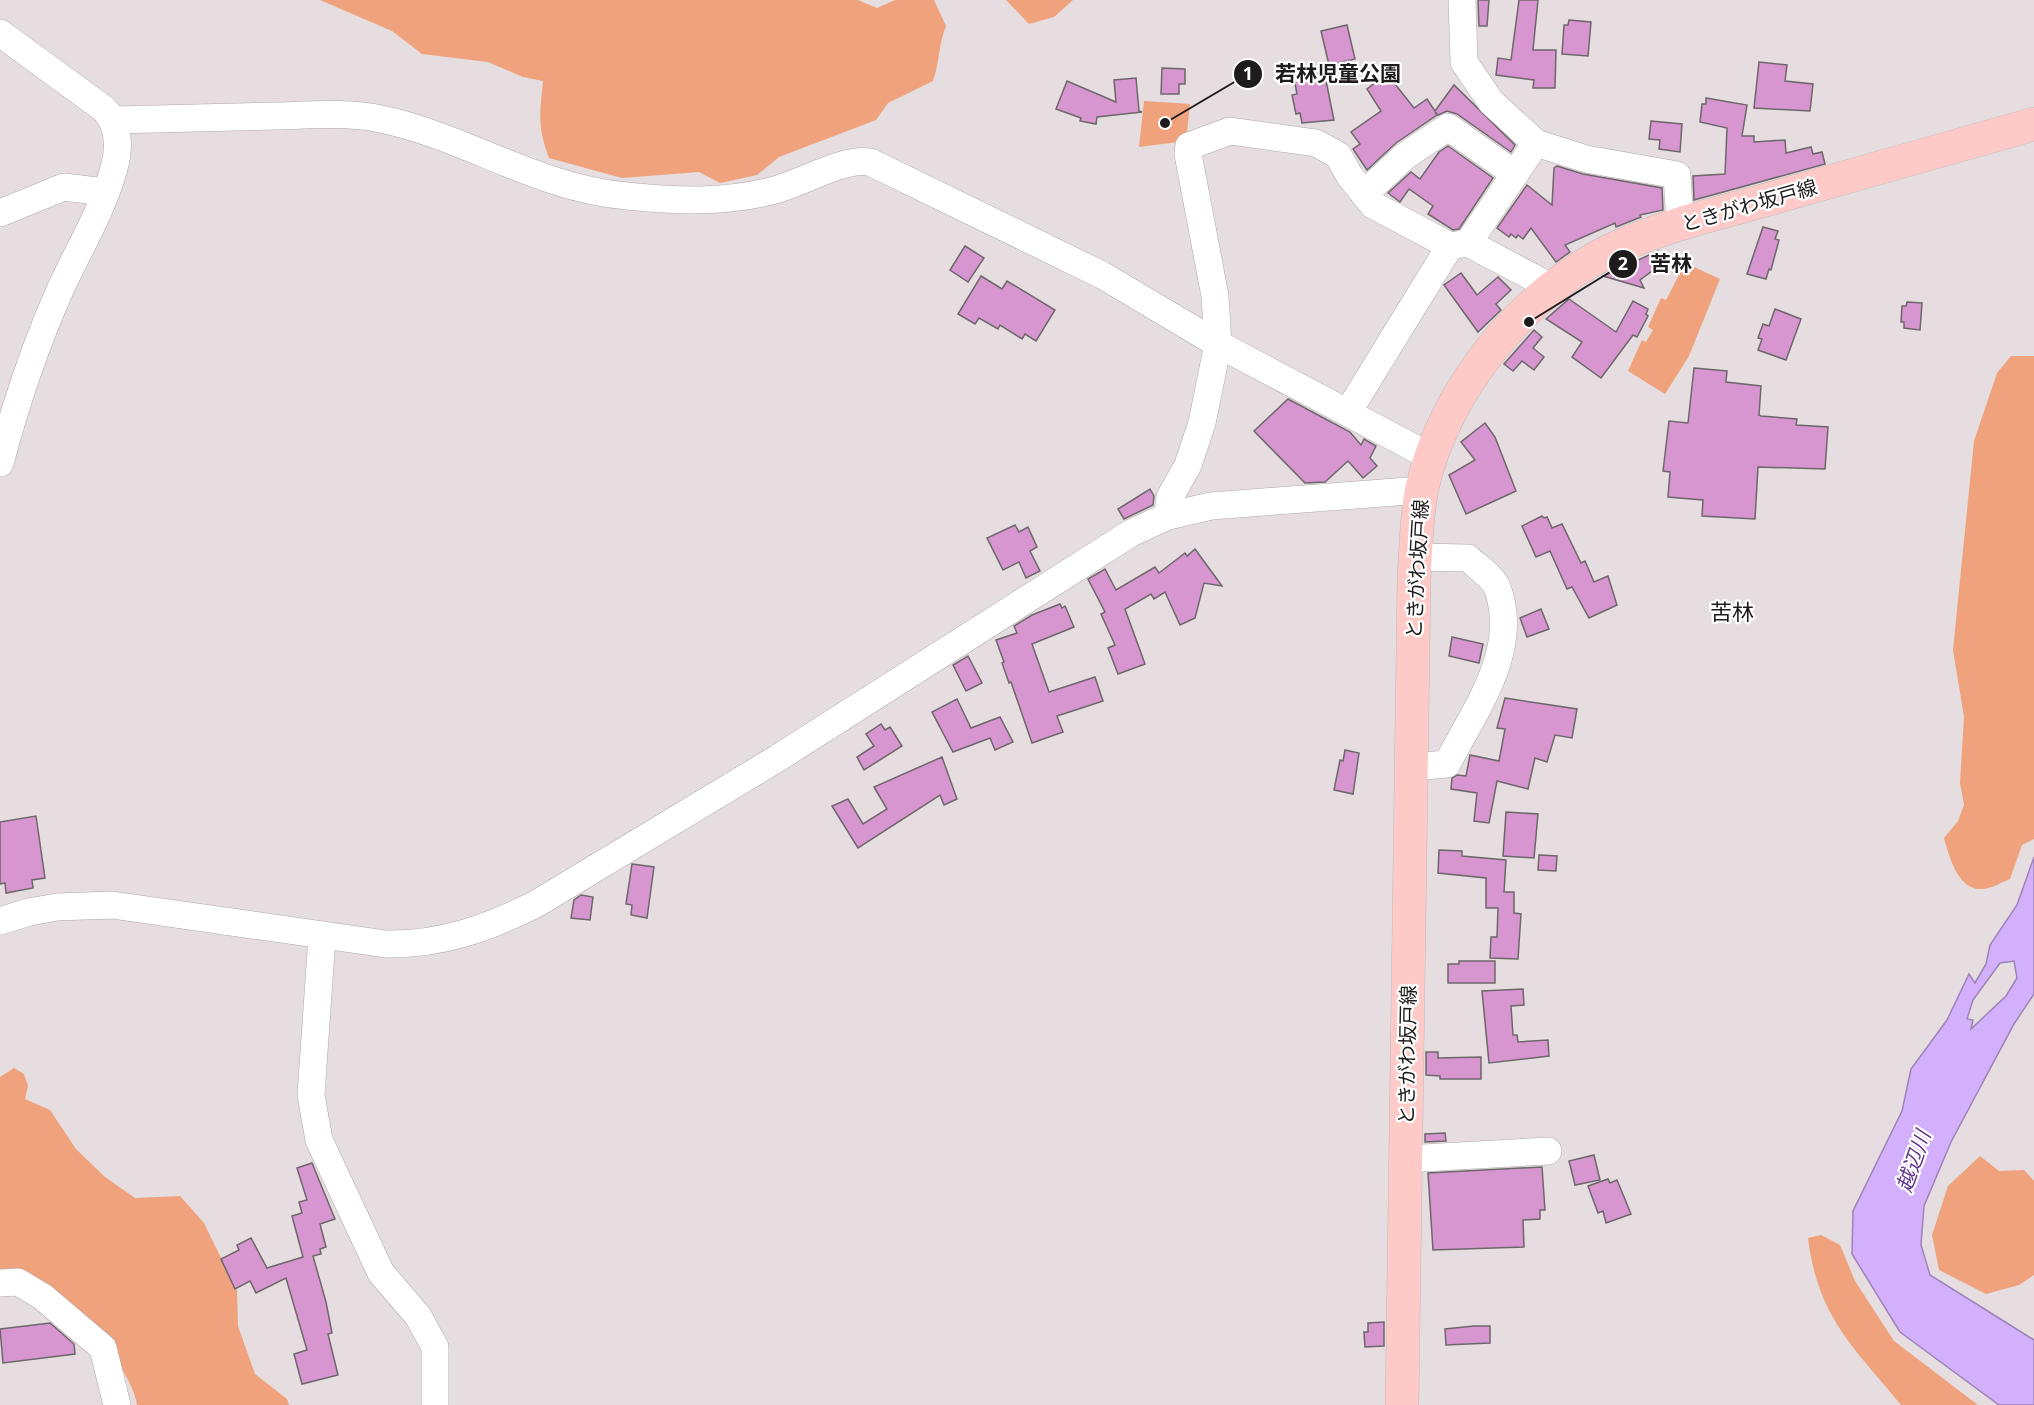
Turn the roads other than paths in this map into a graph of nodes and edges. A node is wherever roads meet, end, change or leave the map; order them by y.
1 (1462, 0) edge
2 (0, 33) edge
3 (114, 120) junction
4 (2034, 124) edge
5 (1536, 144) junction
6 (1515, 174) junction
7 (105, 192) junction
8 (1364, 194) junction
9 (0, 213) edge
10 (1680, 224) junction
11 (1459, 244) junction
12 (1551, 287) junction
13 (1218, 344) junction
14 (1348, 412) junction
15 (1431, 457) junction
16 (0, 463) edge
17 (1422, 489) junction
18 (1168, 516) junction
19 (1416, 557) junction
20 (1411, 767) junction
21 (0, 921) edge
22 (322, 937) junction
23 (1548, 1151) dead end
24 (1406, 1159) junction
25 (0, 1283) edge
26 (117, 1405) edge
27 (435, 1405) edge
28 (1402, 1405) edge

1 - 5 street
2 - 3 street
3 - 7 street
3 - 13 street
4 - 10 main road, ときがわ坂戸線
5 - 6 street
5 - 10 street
6 - 8 street
6 - 11 street
7 - 9 street
7 - 16 street
8 - 11 street
8 - 13 street
10 - 12 main road, ときがわ坂戸線
11 - 12 street
11 - 14 street
12 - 15 main road, ときがわ坂戸線
13 - 14 street
13 - 18 street
14 - 15 street
15 - 17 main road, ときがわ坂戸線
17 - 18 street
17 - 19 main road, ときがわ坂戸線
18 - 22 street
19 - 20 main road, ときがわ坂戸線
19 - 20 street
20 - 24 main road, ときがわ坂戸線
21 - 22 street
22 - 27 street
23 - 24 street
24 - 28 main road, ときがわ坂戸線
25 - 26 street

